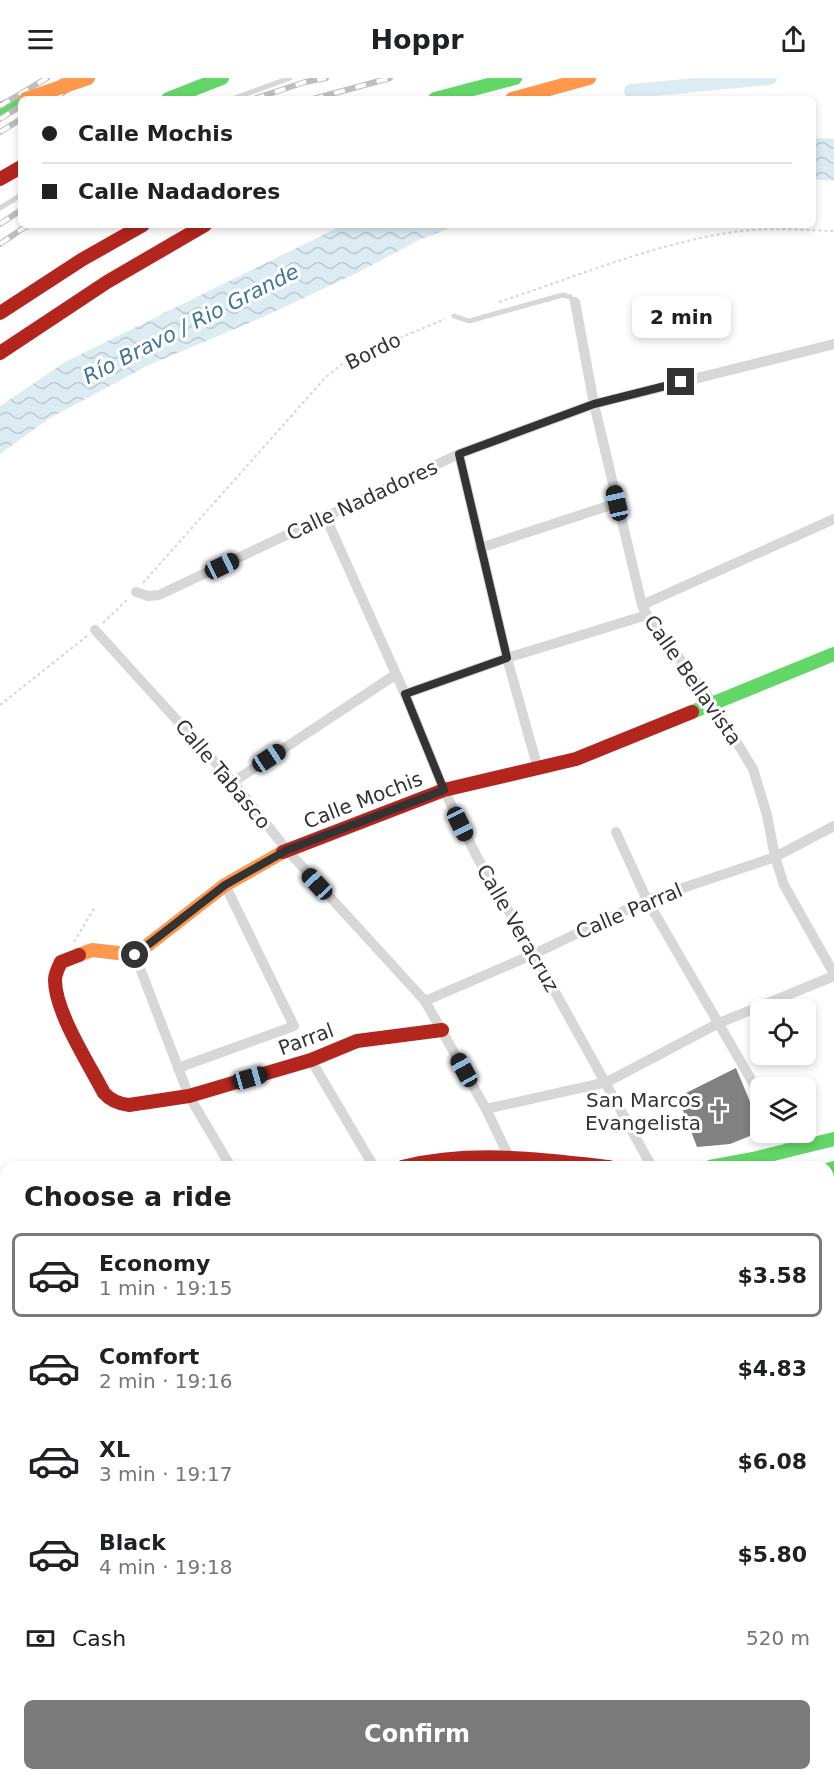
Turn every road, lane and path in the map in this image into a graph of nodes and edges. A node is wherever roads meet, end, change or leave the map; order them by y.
1 (88, 78) edge
2 (222, 78) edge
3 (290, 78) edge
4 (515, 78) edge
5 (589, 78) edge
6 (462, 95) edge
7 (35, 96) edge
8 (176, 96) edge
9 (240, 96) edge
10 (523, 96) edge
11 (18, 102) edge
12 (0, 109) edge
13 (18, 169) edge
14 (0, 179) edge
15 (18, 197) edge
16 (0, 208) edge
17 (138, 228) edge
18 (200, 228) edge
19 (834, 231) edge
20 (575, 302) joint
21 (497, 303) dead end
22 (0, 313) edge
23 (454, 316) joint
24 (834, 344) edge
25 (0, 353) edge
26 (594, 404) junction
27 (459, 454) junction
28 (617, 503) junction
29 (326, 518) junction
30 (834, 519) edge
31 (480, 548) junction
32 (136, 592) junction
33 (644, 610) junction
34 (95, 630) junction
35 (834, 654) edge
36 (507, 658) junction
37 (395, 675) junction
38 (405, 694) junction
39 (713, 703) junction
40 (0, 705) edge
41 (538, 769) junction
42 (233, 782) junction
43 (444, 790) junction
44 (834, 826) edge
45 (616, 832) dead end
46 (287, 850) junction
47 (775, 856) junction
48 (225, 885) junction
49 (647, 900) junction
50 (95, 907) dead end
51 (534, 954) junction
52 (135, 955) junction
53 (62, 962) junction
54 (834, 975) edge
55 (425, 1001) junction
56 (718, 1023) junction
57 (442, 1030) junction
58 (311, 1060) junction
59 (178, 1068) junction
60 (750, 1078) edge
61 (607, 1082) junction
62 (189, 1096) junction
63 (486, 1109) junction
64 (834, 1139) edge
65 (789, 1143) edge
66 (792, 1149) junction
67 (509, 1157) junction
68 (227, 1161) edge
69 (370, 1161) edge
70 (429, 1161) edge
71 (549, 1161) edge
72 (649, 1161) edge
73 (737, 1161) edge

1 - 7 main road, bridge
2 - 8 main road
3 - 9 lane
4 - 6 main road
5 - 10 main road
11 - 12 main road
13 - 14 main road
15 - 16 lane
17 - 22 main road
18 - 25 main road
19 - 21 path
20 - 23 lane
20 - 26 street, Calle Bellavista
23 - 32 path, Bordo
24 - 26 street, Calle Nadadores
26 - 27 street, Calle Nadadores
26 - 28 street, Calle Bellavista
27 - 29 street, Calle Nadadores
27 - 31 street
28 - 31 street
28 - 33 street, Calle Bellavista
29 - 32 street, Calle Nadadores
29 - 37 street, Calle Veracruz
30 - 33 street
31 - 36 street
32 - 34 path, Bordo
33 - 36 street
33 - 39 street, Calle Bellavista
34 - 40 path, Bordo
34 - 42 street, Calle Tabasco
35 - 39 main road, Calle Mochis
36 - 38 street
36 - 41 street
37 - 38 street, Calle Veracruz
37 - 42 street
38 - 43 street, Calle Veracruz
39 - 41 main road, Calle Mochis
39 - 47 street, Calle Bellavista
41 - 43 main road, Calle Mochis
42 - 46 street, Calle Tabasco
43 - 46 main road, Calle Mochis
43 - 51 street, Calle Veracruz
44 - 47 street, Calle Parral
45 - 49 street
46 - 48 main road, Calle Mochis
46 - 55 street, Calle Tabasco
47 - 49 street, Calle Parral
47 - 54 street, Calle Bellavista
48 - 52 main road, Calle Mochis
48 - 59 street
49 - 51 street, Calle Parral
49 - 56 street
50 - 53 path
51 - 55 street, Calle Parral
51 - 61 street, Calle Veracruz
52 - 53 main road
52 - 59 street
53 - 62 main road, Parral
54 - 56 street
55 - 57 street, Calle Tabasco
56 - 60 street
56 - 61 street
57 - 58 main road, Parral
57 - 63 street, Calle Tabasco
58 - 62 main road, Parral
58 - 69 street
59 - 62 street
61 - 63 street
61 - 72 street, Calle Veracruz
62 - 68 street
63 - 67 street, Calle Tabasco
64 - 66 main road
65 - 66 street
66 - 73 main road
67 - 70 main road
67 - 71 main road

